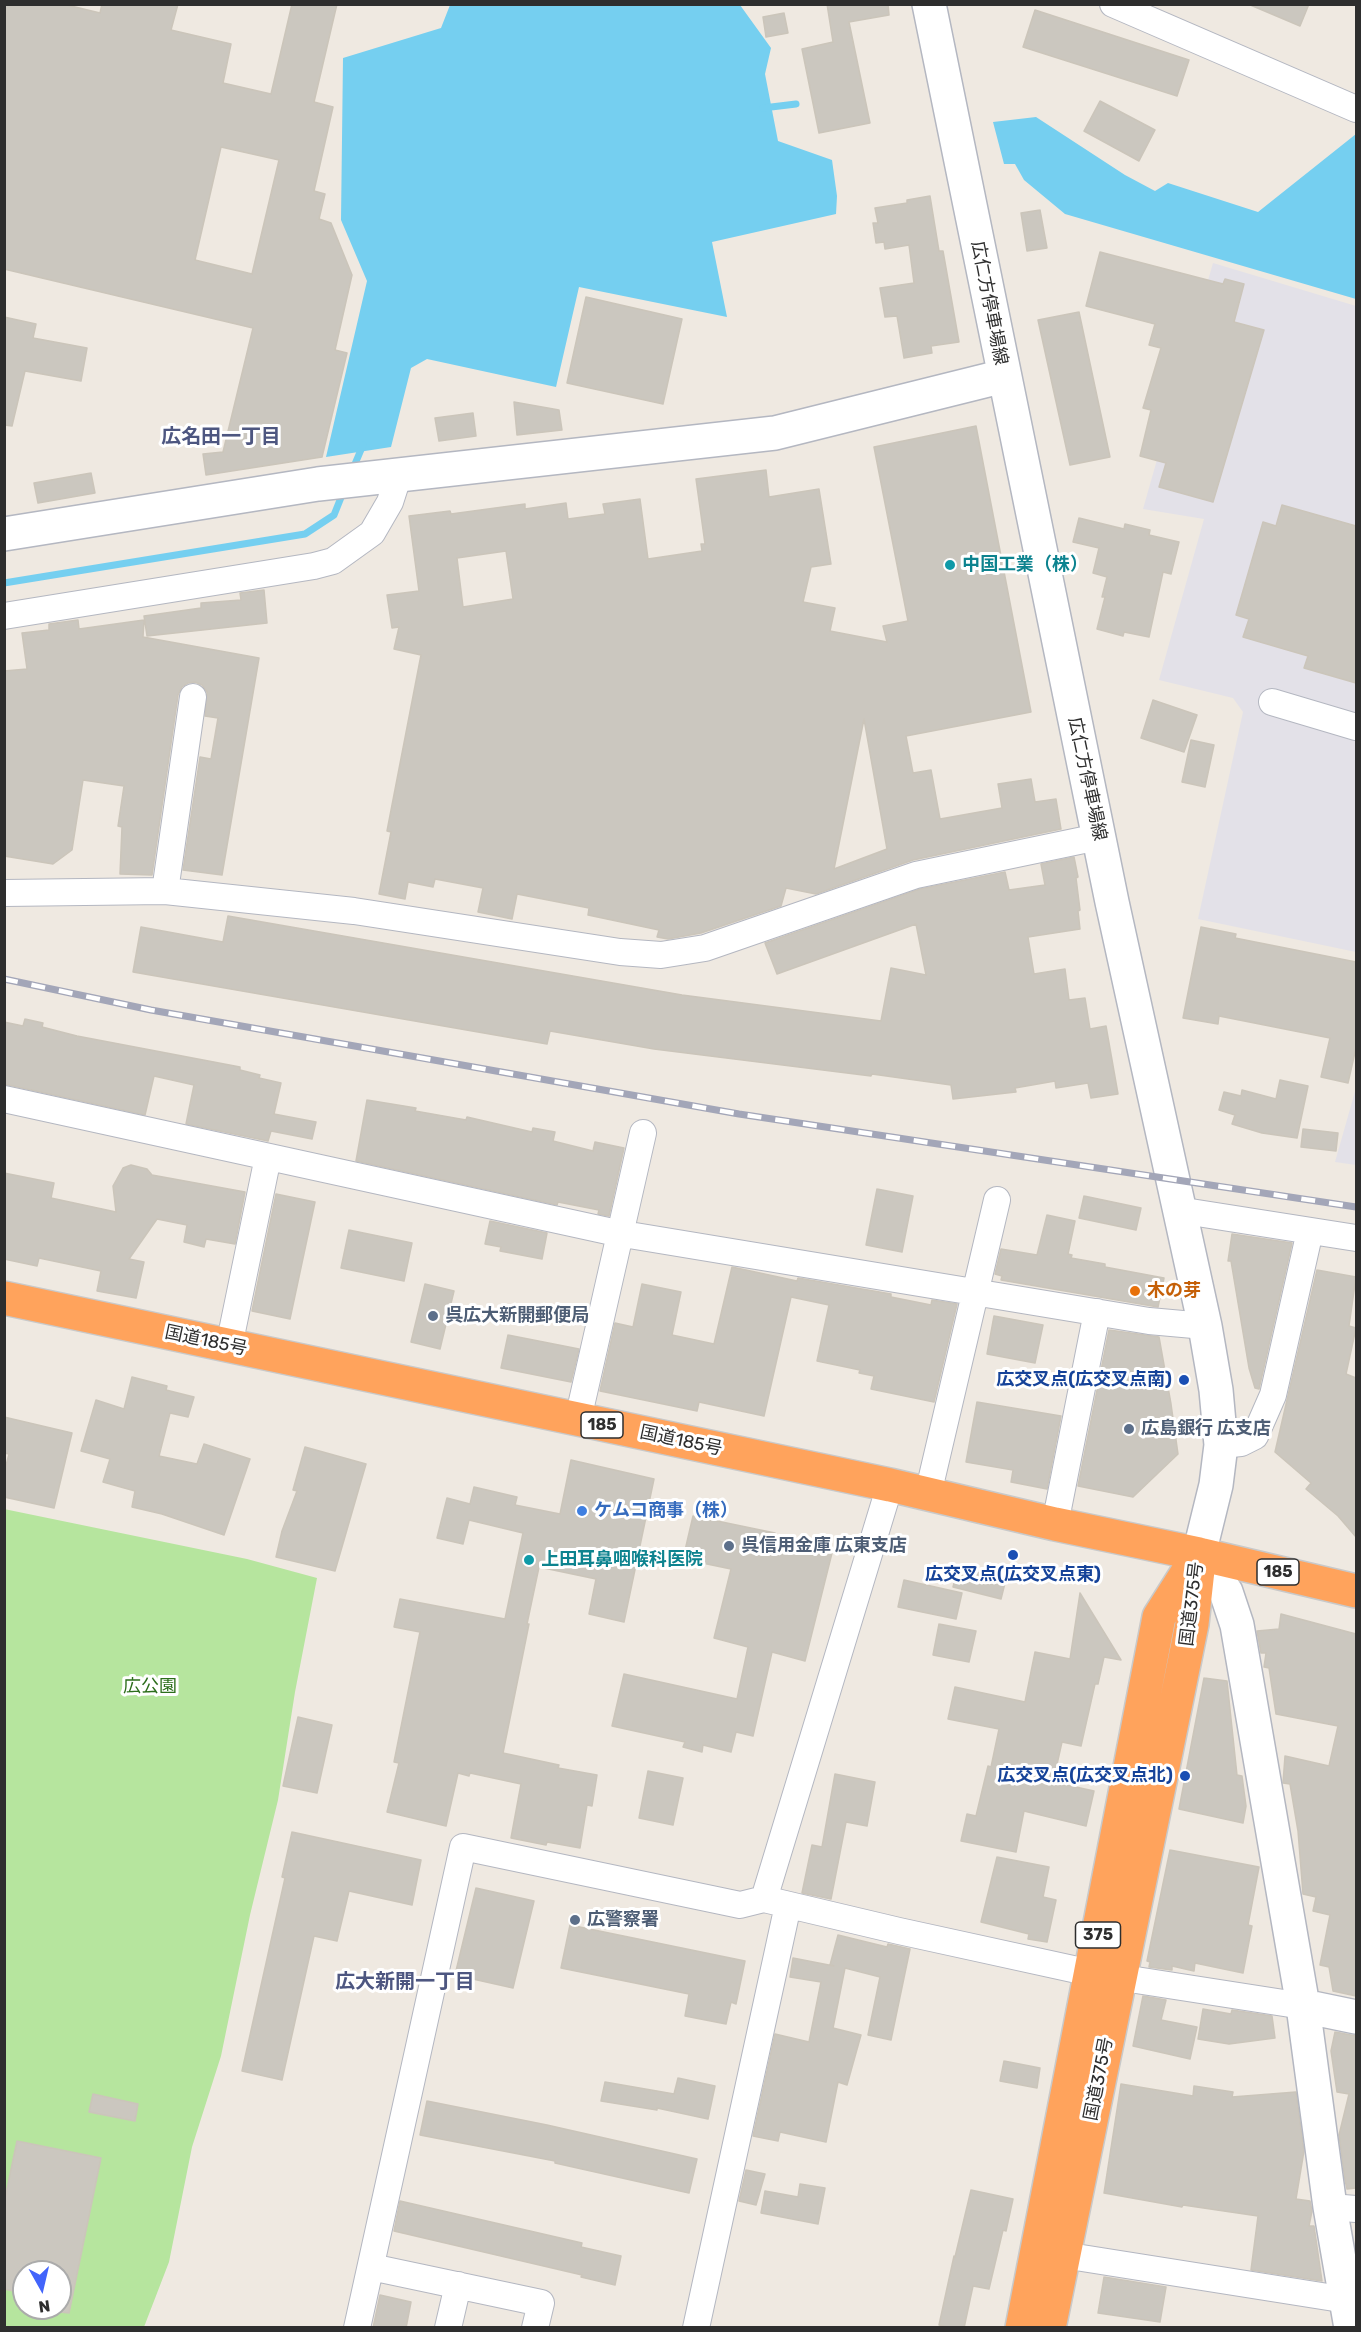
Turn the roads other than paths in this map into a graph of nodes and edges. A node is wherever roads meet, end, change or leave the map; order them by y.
1 (929, 4) edge
2 (1113, 4) edge
3 (1356, 109) edge
4 (1004, 376) junction
5 (390, 475) junction
6 (4, 534) edge
7 (4, 616) edge
8 (193, 697) dead end
9 (1272, 702) dead end
10 (1356, 727) edge
11 (1098, 837) junction
12 (165, 891) junction
13 (4, 893) edge
14 (4, 1100) edge
15 (643, 1133) dead end
16 (268, 1157) junction
17 (997, 1200) dead end
18 (1178, 1210) junction
19 (1310, 1231) junction
20 (620, 1233) junction
21 (1356, 1238) edge
22 (975, 1292) junction
23 (4, 1298) edge
24 (1097, 1312) junction
25 (1205, 1326) junction
26 (229, 1346) junction
27 (578, 1419) junction
28 (1221, 1446) junction
29 (890, 1485) junction
30 (928, 1494) junction
31 (1055, 1524) junction
32 (1200, 1554) junction
33 (1356, 1591) edge
34 (776, 1902) junction
35 (1105, 1975) junction
36 (1303, 2006) junction
37 (1356, 2017) edge
38 (1343, 2208) edge
39 (1063, 2254) junction
40 (371, 2267) junction
41 (458, 2285) junction
42 (1349, 2314) edge
43 (357, 2328) edge
44 (448, 2328) edge
45 (535, 2328) edge
46 (696, 2328) edge
47 (1022, 2328) edge
48 (1049, 2328) edge

1 - 4 street, 広仁方停車場線
2 - 3 street
4 - 5 street
4 - 11 street, 広仁方停車場線
5 - 6 street
5 - 7 street
8 - 12 street
9 - 10 street
11 - 12 street
11 - 18 street, 広仁方停車場線
12 - 13 street
14 - 16 street
15 - 20 street
16 - 20 street
16 - 26 street
17 - 22 street
18 - 19 street
18 - 25 street, 広仁方停車場線
19 - 21 street
19 - 28 street
20 - 22 street
20 - 27 street
22 - 24 street
22 - 30 street
23 - 26 highway, 国道185号 / 185
24 - 25 street
24 - 31 street
25 - 28 street, 広仁方停車場線
26 - 27 highway, 国道185号 / 185
27 - 29 highway, 国道185号 / 185
28 - 32 street, 広仁方停車場線
29 - 30 highway, 国道185号 / 185
29 - 34 street
30 - 31 highway, 国道185号 / 185
31 - 32 highway, 国道185号 / 185
32 - 33 highway, 国道185号 / 185
32 - 35 highway, 国道375号 / 375
32 - 36 street
34 - 35 street
34 - 40 street
34 - 46 street
35 - 36 street
35 - 39 highway, 国道375号 / 375
35 - 47 highway, 国道375号 / 375
36 - 37 street
36 - 38 street
38 - 42 street
39 - 42 street
39 - 48 highway, 国道375号 / 375
40 - 41 street
40 - 43 street
41 - 44 street
41 - 45 street

